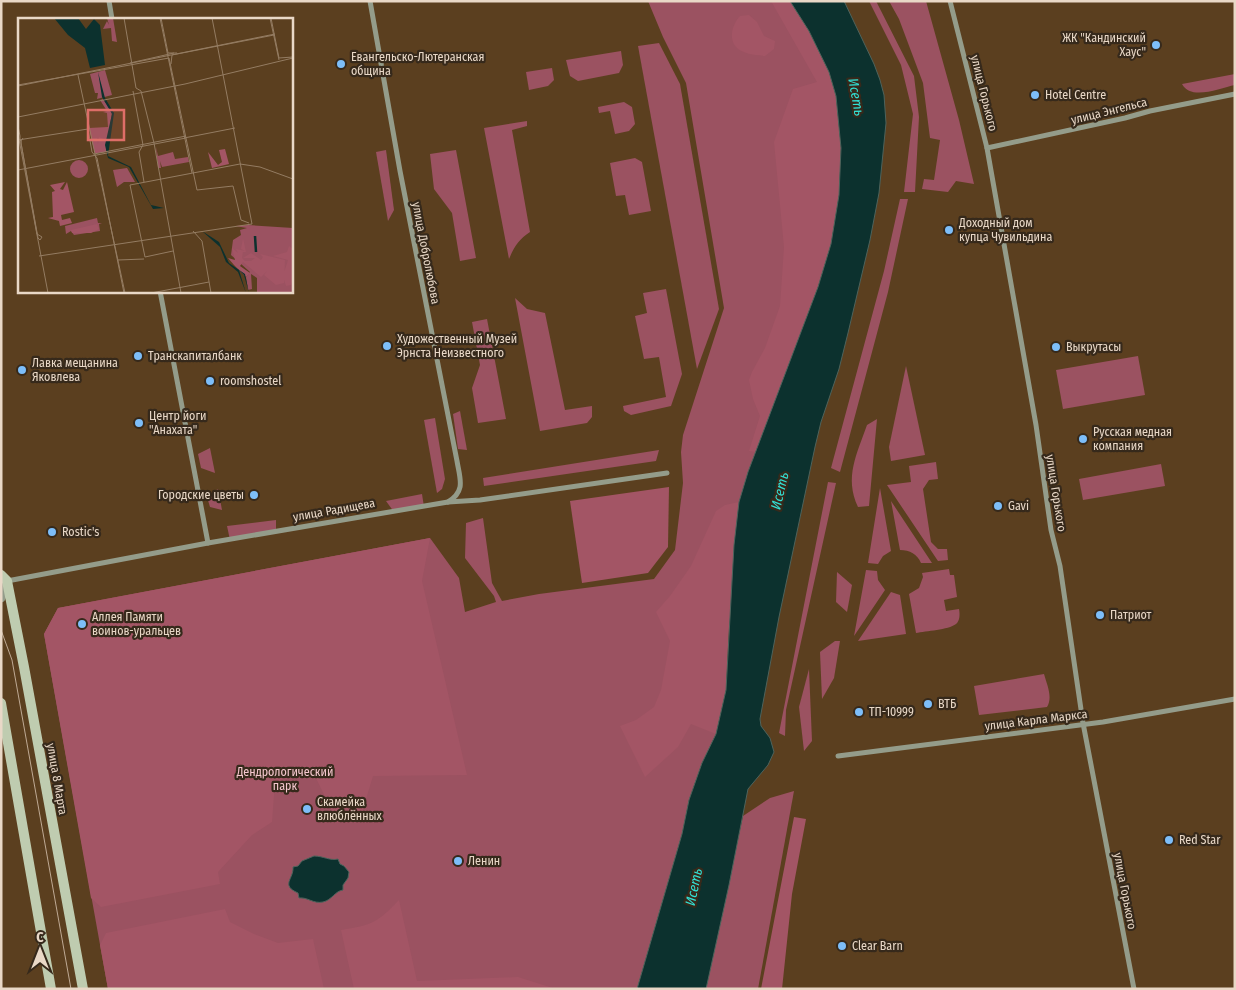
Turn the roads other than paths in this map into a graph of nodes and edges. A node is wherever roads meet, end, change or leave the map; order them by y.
1 (109, 1) edge
2 (370, 1) edge
3 (950, 1) edge
4 (112, 18) edge
5 (1235, 94) edge
6 (987, 148) junction
7 (160, 292) edge
8 (667, 473) dead end
9 (448, 502) junction
10 (208, 544) junction
11 (3, 579) edge
12 (1, 598) edge
13 (1235, 699) edge
14 (1, 703) edge
15 (1083, 723) junction
16 (838, 756) dead end
17 (51, 989) edge
18 (82, 989) edge
19 (1134, 989) edge

1 - 4 street
2 - 9 street, улица Добролюбова
3 - 6 street, улица Горького
5 - 6 street, улица Энгельса
6 - 15 street, улица Горького
7 - 10 street
8 - 9 street, улица Радищева
9 - 10 street, улица Радищева
10 - 11 street, улица Радищева
11 - 12 street
11 - 18 main road, улица 8 Марта
13 - 15 street, улица Карла Маркса
14 - 17 main road
15 - 16 street, улица Карла Маркса
15 - 19 street, улица Горького

